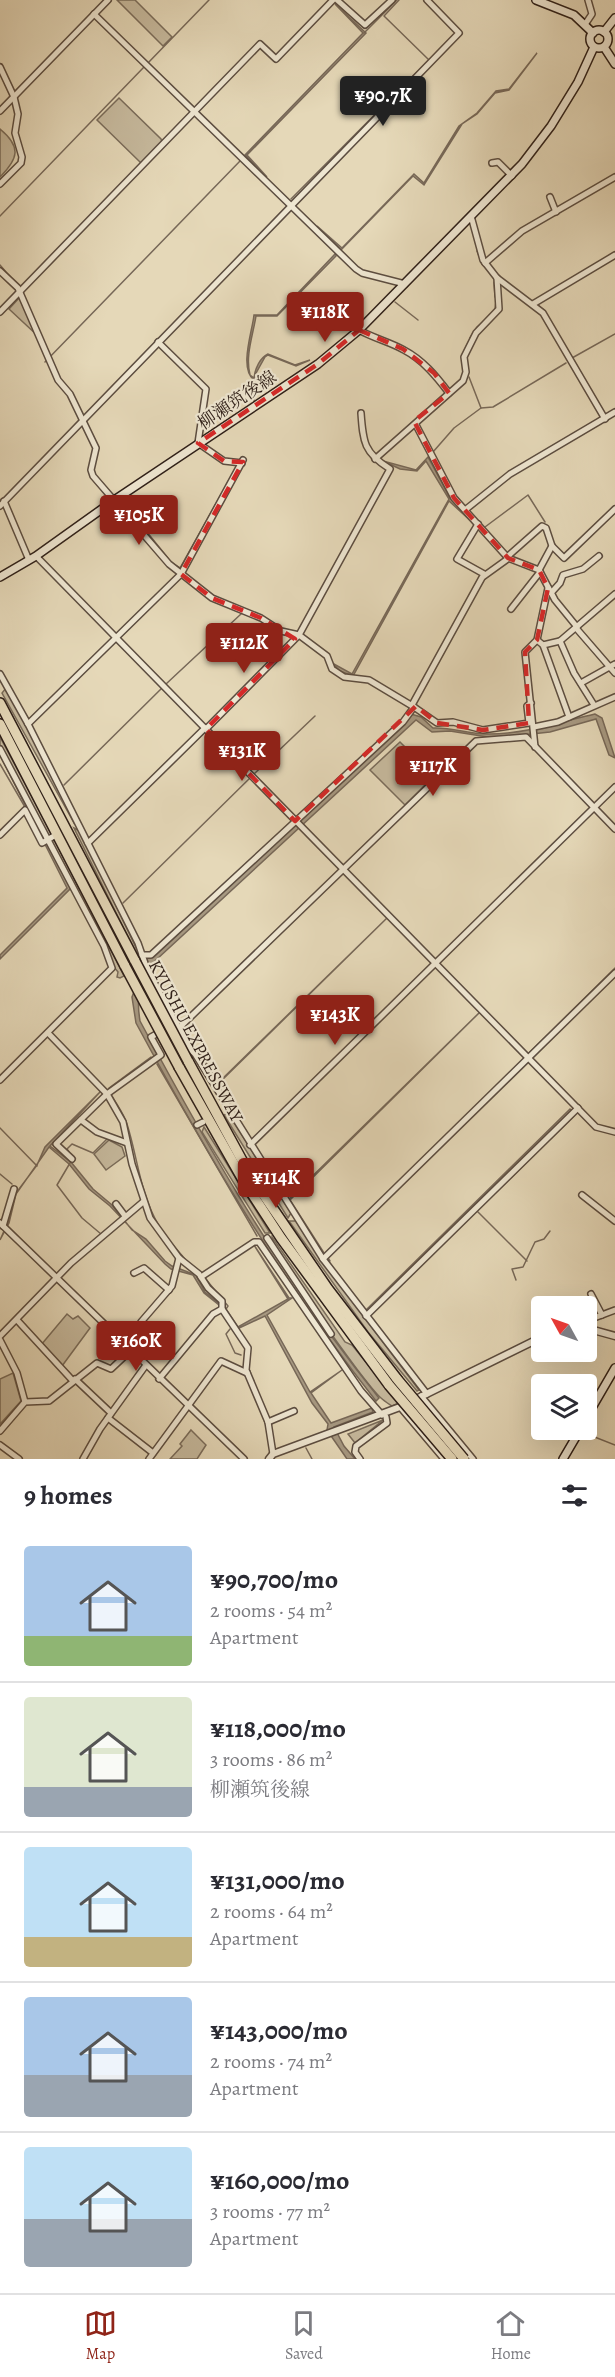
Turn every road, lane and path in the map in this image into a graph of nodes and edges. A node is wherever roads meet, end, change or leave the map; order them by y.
1 (108, 0) edge
2 (334, 0) edge
3 (392, 0) edge
4 (427, 0) edge
5 (536, 0) edge
6 (588, 0) edge
7 (94, 14) junction
8 (615, 18) edge
9 (586, 23) junction
10 (604, 32) junction
11 (593, 33) junction
12 (594, 47) junction
13 (604, 47) junction
14 (615, 64) edge
15 (0, 67) edge
16 (14, 97) junction
17 (0, 111) edge
18 (194, 111) junction
19 (492, 163) dead end
20 (512, 176) junction
21 (615, 177) edge
22 (0, 184) edge
23 (550, 197) dead end
24 (291, 205) junction
25 (556, 212) junction
26 (471, 216) junction
27 (615, 255) edge
28 (485, 262) junction
29 (0, 271) edge
30 (496, 278) junction
31 (405, 284) junction
32 (20, 292) junction
33 (532, 304) junction
34 (0, 312) edge
35 (359, 330) junction
36 (158, 342) junction
37 (449, 393) junction
38 (615, 412) edge
39 (361, 413) dead end
40 (605, 419) junction
41 (81, 421) junction
42 (416, 425) junction
43 (198, 443) junction
44 (375, 459) junction
45 (0, 495) edge
46 (116, 499) junction
47 (3, 502) edge
48 (615, 509) edge
49 (465, 510) junction
50 (478, 524) junction
51 (552, 546) junction
52 (36, 555) junction
53 (599, 556) dead end
54 (508, 557) junction
55 (29, 560) junction
56 (539, 571) junction
57 (181, 574) junction
58 (0, 577) edge
59 (482, 577) junction
60 (550, 590) junction
61 (615, 594) edge
62 (511, 609) dead end
63 (577, 627) junction
64 (298, 635) junction
65 (117, 638) junction
66 (537, 640) junction
67 (560, 641) junction
68 (543, 645) junction
69 (614, 668) edge
70 (0, 674) edge
71 (5, 682) junction
72 (580, 682) junction
73 (0, 688) edge
74 (615, 697) edge
75 (0, 703) edge
76 (531, 703) junction
77 (594, 705) junction
78 (413, 706) junction
79 (569, 717) junction
80 (0, 724) edge
81 (28, 724) junction
82 (534, 727) junction
83 (206, 728) junction
84 (535, 747) junction
85 (0, 749) edge
86 (615, 787) edge
87 (594, 808) junction
88 (296, 821) junction
89 (78, 823) junction
90 (71, 827) dead end
91 (615, 829) edge
92 (0, 835) edge
93 (51, 837) junction
94 (88, 843) junction
95 (343, 868) junction
96 (139, 958) junction
97 (436, 963) junction
98 (615, 973) edge
99 (177, 1027) junction
100 (48, 1033) junction
101 (529, 1058) junction
102 (184, 1064) junction
103 (0, 1080) edge
104 (107, 1094) junction
105 (578, 1108) junction
106 (81, 1120) junction
107 (615, 1132) edge
108 (127, 1143) junction
109 (250, 1145) junction
110 (72, 1159) dead end
111 (14, 1189) dead end
112 (582, 1195) dead end
113 (143, 1202) junction
114 (116, 1204) dead end
115 (125, 1216) junction
116 (615, 1221) edge
117 (2, 1225) edge
118 (267, 1238) dead end
119 (179, 1258) junction
120 (323, 1258) junction
121 (134, 1273) dead end
122 (201, 1277) junction
123 (55, 1279) junction
124 (169, 1290) junction
125 (591, 1294) dead end
126 (222, 1309) junction
127 (615, 1310) edge
128 (603, 1315) junction
129 (366, 1316) junction
130 (597, 1317) edge
131 (17, 1320) junction
132 (597, 1331) edge
133 (332, 1334) dead end
134 (615, 1336) edge
135 (0, 1338) edge
136 (531, 1342) edge
137 (130, 1349) junction
138 (146, 1365) junction
139 (615, 1368) edge
140 (247, 1373) junction
141 (159, 1378) junction
142 (74, 1380) junction
143 (393, 1382) junction
144 (424, 1395) junction
145 (597, 1400) edge
146 (25, 1402) junction
147 (189, 1407) junction
148 (400, 1407) junction
149 (294, 1411) dead end
150 (110, 1416) junction
151 (384, 1416) junction
152 (268, 1422) junction
153 (0, 1431) edge
154 (574, 1440) edge
155 (0, 1445) edge
156 (151, 1456) edge
157 (270, 1458) edge
158 (19, 1459) edge
159 (83, 1459) edge
160 (244, 1459) edge
161 (360, 1459) edge
162 (444, 1459) edge
163 (452, 1459) edge
164 (464, 1459) edge
165 (473, 1459) edge
166 (563, 1459) edge

1 - 7 street
2 - 3 street
2 - 18 street
4 - 24 street
5 - 9 main road
6 - 9 street
7 - 16 street
7 - 18 street
8 - 10 main road
9 - 11 main road
10 - 11 main road
10 - 13 main road
11 - 12 main road
12 - 13 main road
12 - 20 main road, 柳瀬筑後線
13 - 14 main road
15 - 16 street
16 - 17 street
16 - 22 street
18 - 24 street
18 - 32 street
19 - 20 street
20 - 26 main road, 柳瀬筑後線
21 - 25 street
23 - 25 street
24 - 31 street
24 - 36 street
25 - 28 street
26 - 28 street
26 - 31 main road, 柳瀬筑後線
27 - 33 street
28 - 30 street
29 - 32 street
30 - 33 street
30 - 37 street
31 - 35 main road, 柳瀬筑後線
32 - 34 street
32 - 41 street
33 - 40 street
35 - 37 street
35 - 43 main road, 柳瀬筑後線
36 - 41 street
36 - 43 street
37 - 42 street
38 - 40 street
39 - 44 street
40 - 49 street
41 - 46 street
41 - 47 street
42 - 44 street
42 - 49 street
43 - 46 main road, 柳瀬筑後線
43 - 57 street
44 - 64 street
45 - 47 street
46 - 52 main road, 柳瀬筑後線
46 - 57 street
47 - 55 street
48 - 51 street
49 - 50 street
50 - 54 street
50 - 59 street
51 - 54 street
51 - 56 street
52 - 55 main road, 柳瀬筑後線
52 - 65 street
53 - 60 street
54 - 56 street
54 - 59 street
55 - 58 main road, 柳瀬筑後線
56 - 60 street
56 - 62 street
57 - 64 street
57 - 65 street
59 - 78 street
60 - 63 street
60 - 66 street
61 - 63 street
63 - 67 street
63 - 69 street
64 - 78 street
64 - 83 street
65 - 81 street
65 - 83 street
66 - 68 street
66 - 76 street
67 - 68 street
67 - 72 street
68 - 79 street
69 - 72 street
70 - 71 street
71 - 73 street
71 - 81 street
72 - 77 street
74 - 77 street
75 - 96 highway, KYUSHU EXPRESSWAY
76 - 78 street
76 - 82 street
77 - 79 street
78 - 88 street
79 - 82 street
80 - 102 highway, KYUSHU EXPRESSWAY, bridge
81 - 89 street
82 - 84 street
83 - 88 street
83 - 94 street
84 - 87 street
84 - 95 street
85 - 93 street
86 - 87 street
87 - 91 street
87 - 97 street
88 - 95 street
88 - 96 street
89 - 90 street
89 - 94 street
92 - 93 street
93 - 100 street
94 - 96 street
95 - 97 street
95 - 99 street
96 - 99 street
96 - 102 highway, KYUSHU EXPRESSWAY, bridge
97 - 101 street
97 - 109 street
98 - 101 street
99 - 104 street
99 - 109 street
100 - 103 street
100 - 104 street
101 - 105 street
101 - 120 street
102 - 143 highway, KYUSHU EXPRESSWAY
104 - 106 street
104 - 108 street
105 - 107 street
105 - 129 street
106 - 108 street
106 - 110 street
108 - 113 street
109 - 120 street
111 - 117 street
112 - 116 street
113 - 115 street
113 - 119 street
114 - 115 street
115 - 123 street
117 - 123 street
118 - 133 street
119 - 122 street
119 - 124 street
120 - 129 street
121 - 124 street
122 - 126 street
122 - 151 street
123 - 131 street
123 - 137 street
124 - 137 street
125 - 128 street
126 - 140 street
126 - 141 street
127 - 128 street
128 - 130 street
129 - 144 street
131 - 135 street
131 - 142 street
132 - 134 street
135 - 146 street
136 - 144 street
137 - 138 street
137 - 142 street
138 - 141 street
138 - 150 street
139 - 145 main road
140 - 147 street
140 - 152 street
141 - 147 street
142 - 146 street
142 - 150 street
143 - 163 highway, KYUSHU EXPRESSWAY, bridge
143 - 164 highway, KYUSHU EXPRESSWAY, bridge
144 - 148 street
144 - 165 street
146 - 153 street
147 - 156 street
147 - 160 street
148 - 151 street
148 - 162 street
149 - 152 street
150 - 156 street
150 - 159 street
151 - 157 street
151 - 161 street
152 - 157 street
154 - 166 main road
155 - 158 street

